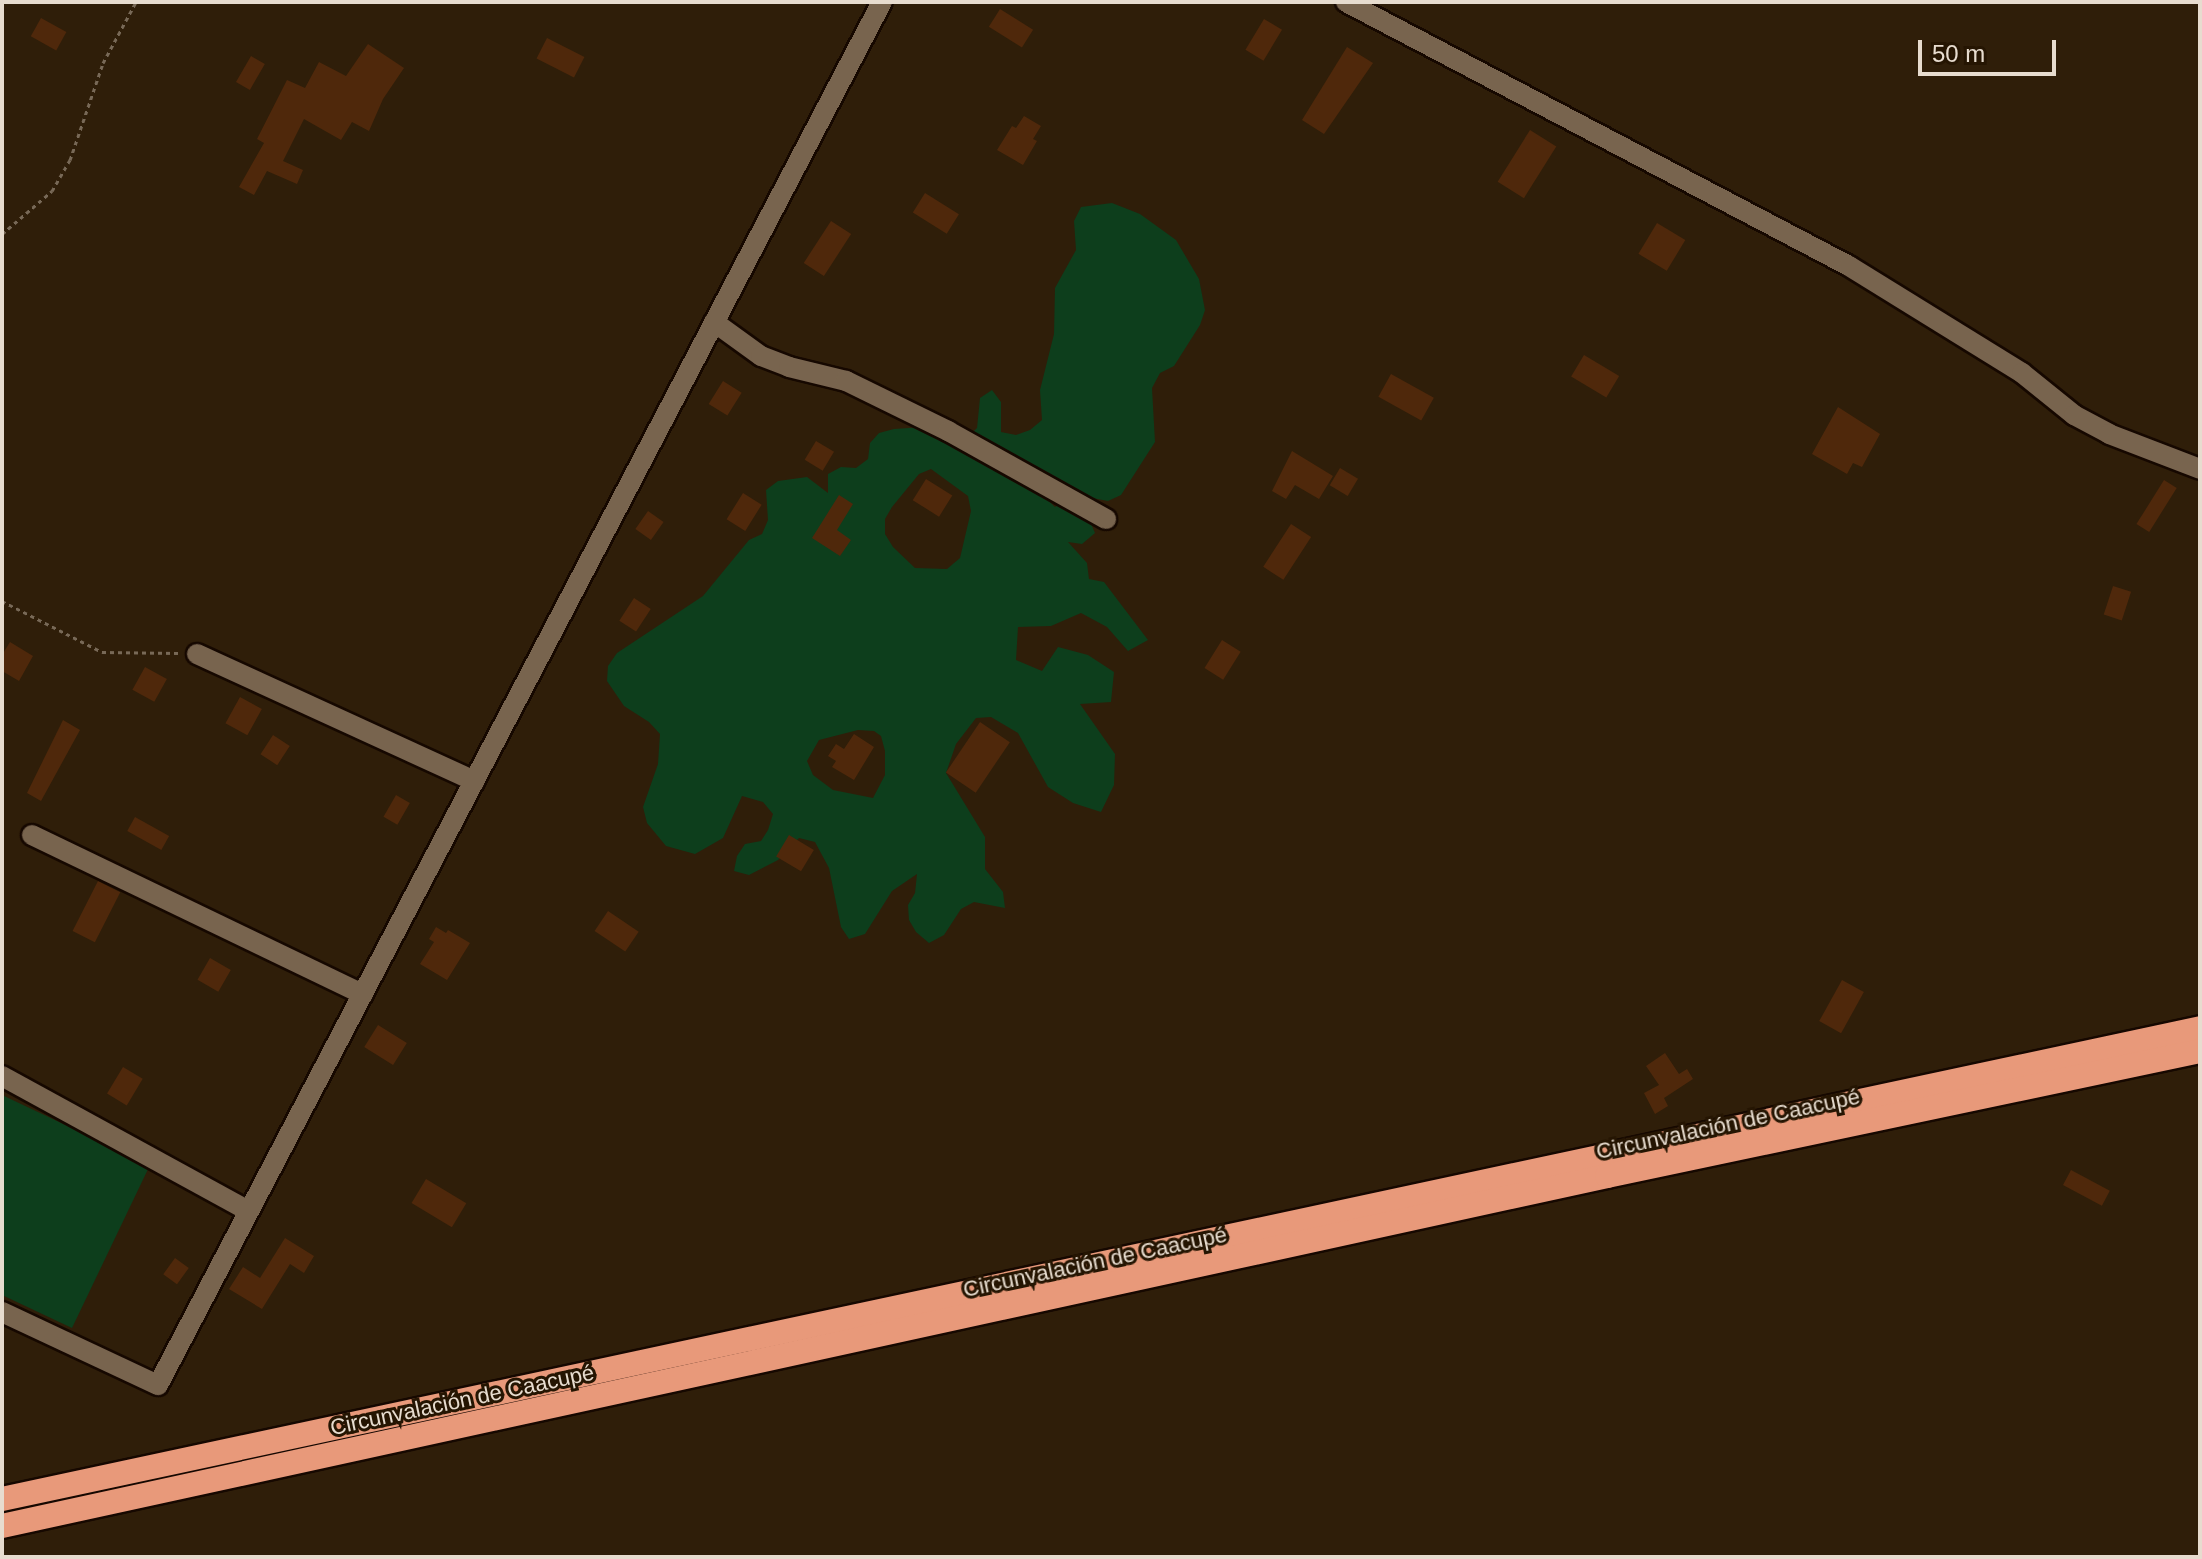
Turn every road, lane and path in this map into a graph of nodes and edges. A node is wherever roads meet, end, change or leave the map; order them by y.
1 (136, 2) edge
2 (882, 2) edge
3 (1346, 2) edge
4 (2, 234) edge
5 (714, 322) junction
6 (2200, 469) edge
7 (1106, 519) dead end
8 (2, 601) edge
9 (197, 654) joint
10 (474, 781) junction
11 (32, 835) dead end
12 (363, 994) junction
13 (2200, 1028) edge
14 (2200, 1051) edge
15 (2, 1076) edge
16 (249, 1211) junction
17 (2, 1312) edge
18 (2, 1499) edge
19 (2, 1526) edge

1 - 4 path
2 - 5 street
3 - 6 street
5 - 7 street
5 - 10 street
8 - 9 path
9 - 10 street
10 - 12 street
11 - 12 street
12 - 16 street
13 - 18 highway, Circunvalación de Caacupé
14 - 19 highway, Circunvalación de Caacupé
15 - 16 street
16 - 17 street

